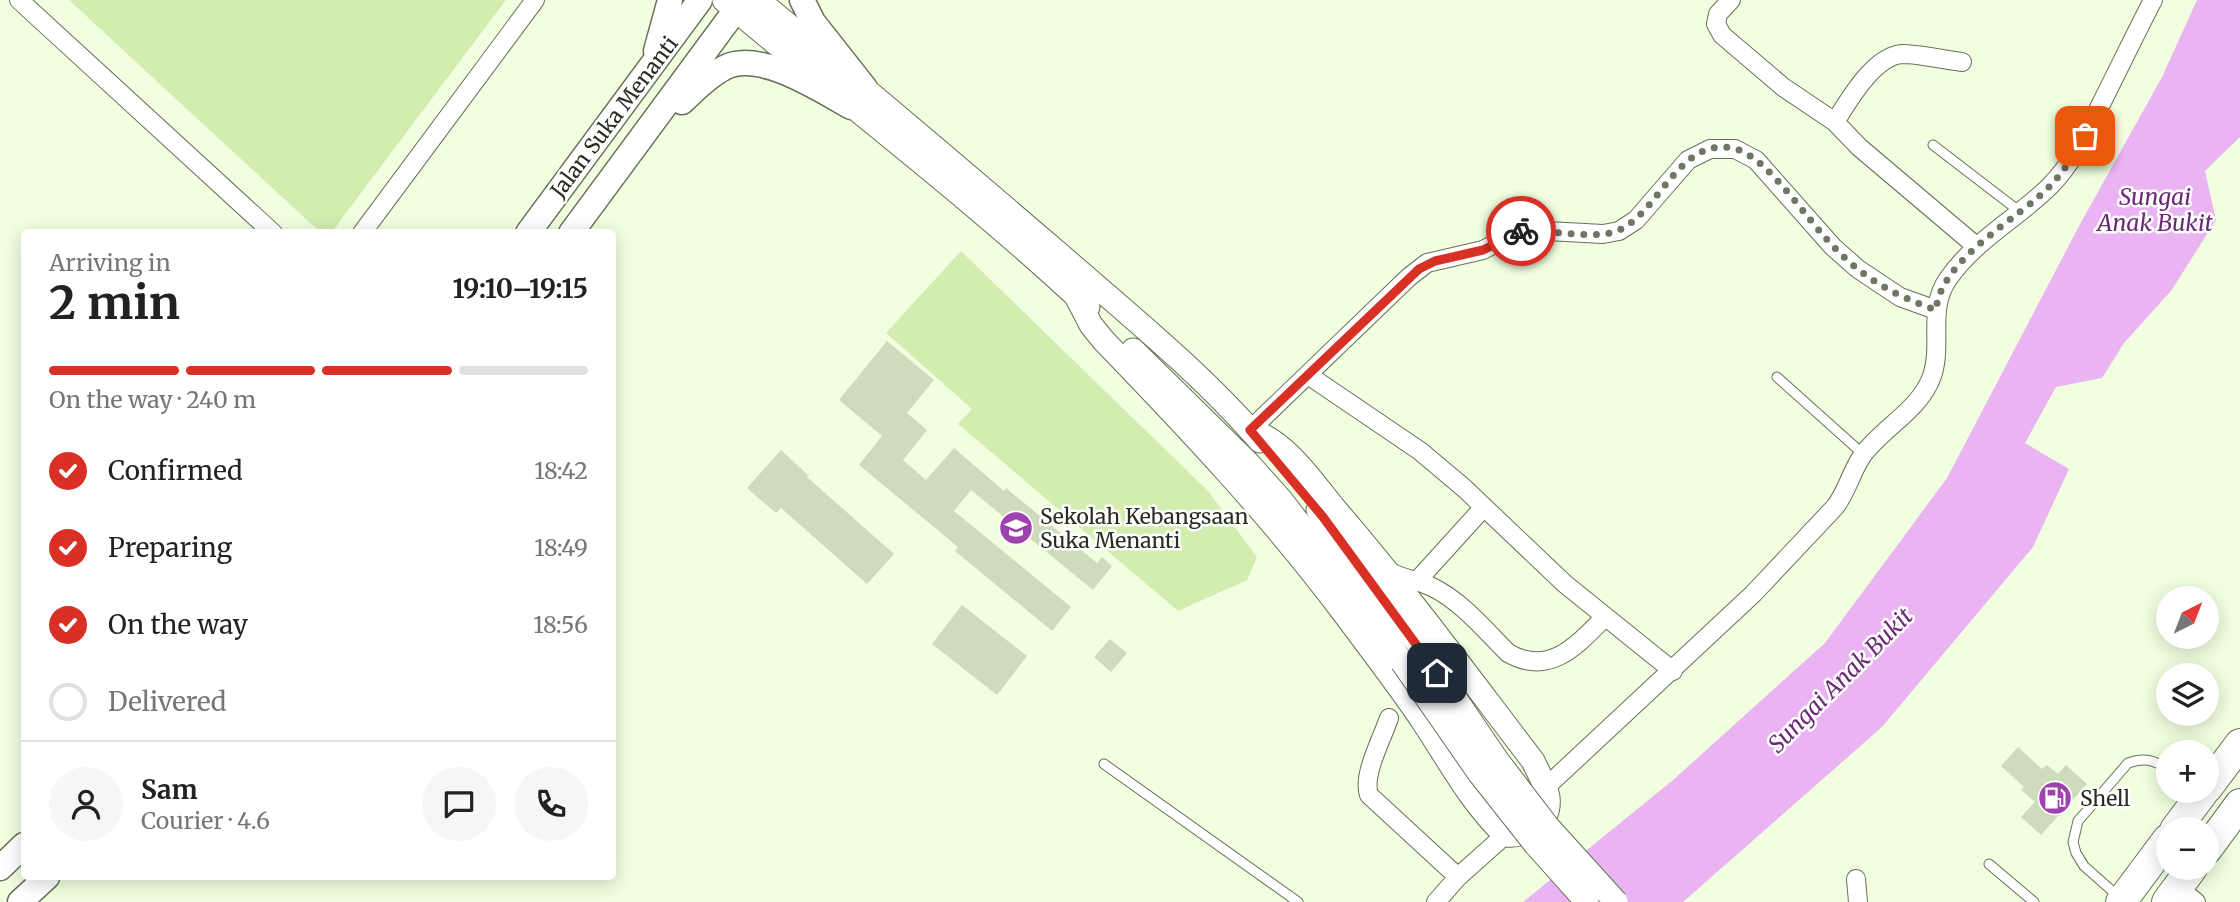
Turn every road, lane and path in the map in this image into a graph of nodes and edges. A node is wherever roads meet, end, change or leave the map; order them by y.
1 (19, 0) edge
2 (535, 0) edge
3 (670, 0) edge
4 (700, 0) edge
5 (802, 0) edge
6 (1731, 0) edge
7 (2153, 0) edge
8 (740, 2) edge
9 (1962, 62) dead end
10 (651, 69) junction
11 (858, 97) junction
12 (1835, 121) junction
13 (640, 141) junction
14 (1933, 145) dead end
15 (2019, 211) junction
16 (269, 229) edge
17 (365, 229) edge
18 (531, 229) edge
19 (574, 229) edge
20 (1976, 246) junction
21 (1077, 298) junction
22 (1936, 310) junction
23 (1308, 375) junction
24 (1777, 377) dead end
25 (1250, 430) junction
26 (1863, 454) junction
27 (1484, 507) junction
28 (1390, 572) junction
29 (1416, 582) junction
30 (1605, 617) junction
31 (1413, 656) junction
32 (1673, 671) junction
33 (1389, 719) dead end
34 (2240, 744) edge
35 (2156, 763) edge
36 (1104, 764) dead end
37 (2219, 771) edge
38 (1545, 788) junction
39 (2239, 806) edge
40 (2219, 833) edge
41 (1505, 835) junction
42 (21, 848) edge
43 (2156, 855) edge
44 (1989, 864) dead end
45 (0, 868) edge
46 (1458, 877) junction
47 (1856, 879) dead end
48 (44, 880) edge
49 (2122, 901) edge
50 (20, 902) edge
51 (1298, 902) edge
52 (1436, 902) edge
53 (1587, 902) edge
54 (1616, 902) edge
55 (1858, 902) edge
56 (2034, 902) edge

1 - 16 street
2 - 17 street
3 - 10 main road
4 - 10 main road, Jalan Suka Menanti
5 - 11 main road
6 - 12 street
7 - 15 street
8 - 11 street
8 - 13 main road, Jalan Suka Menanti
9 - 12 street
10 - 18 main road, Jalan Suka Menanti
11 - 13 main road
11 - 21 street
11 - 25 street
12 - 20 street
13 - 19 main road, Jalan Suka Menanti
14 - 15 lane
15 - 20 street
20 - 22 street
21 - 31 street
21 - 41 street
22 - 23 street
22 - 26 street
23 - 25 street
23 - 27 street
24 - 26 lane
25 - 28 street
25 - 31 street
26 - 32 street
27 - 29 street
27 - 30 street
28 - 29 street
28 - 38 street
29 - 30 street
30 - 32 street
31 - 53 street, bridge
31 - 54 street, bridge
32 - 38 street
33 - 46 street
34 - 37 highway
35 - 49 lane
36 - 51 lane
38 - 41 street
39 - 40 highway
41 - 46 street
42 - 45 main road
43 - 49 highway
44 - 56 lane
46 - 52 street
47 - 55 street
48 - 50 main road

